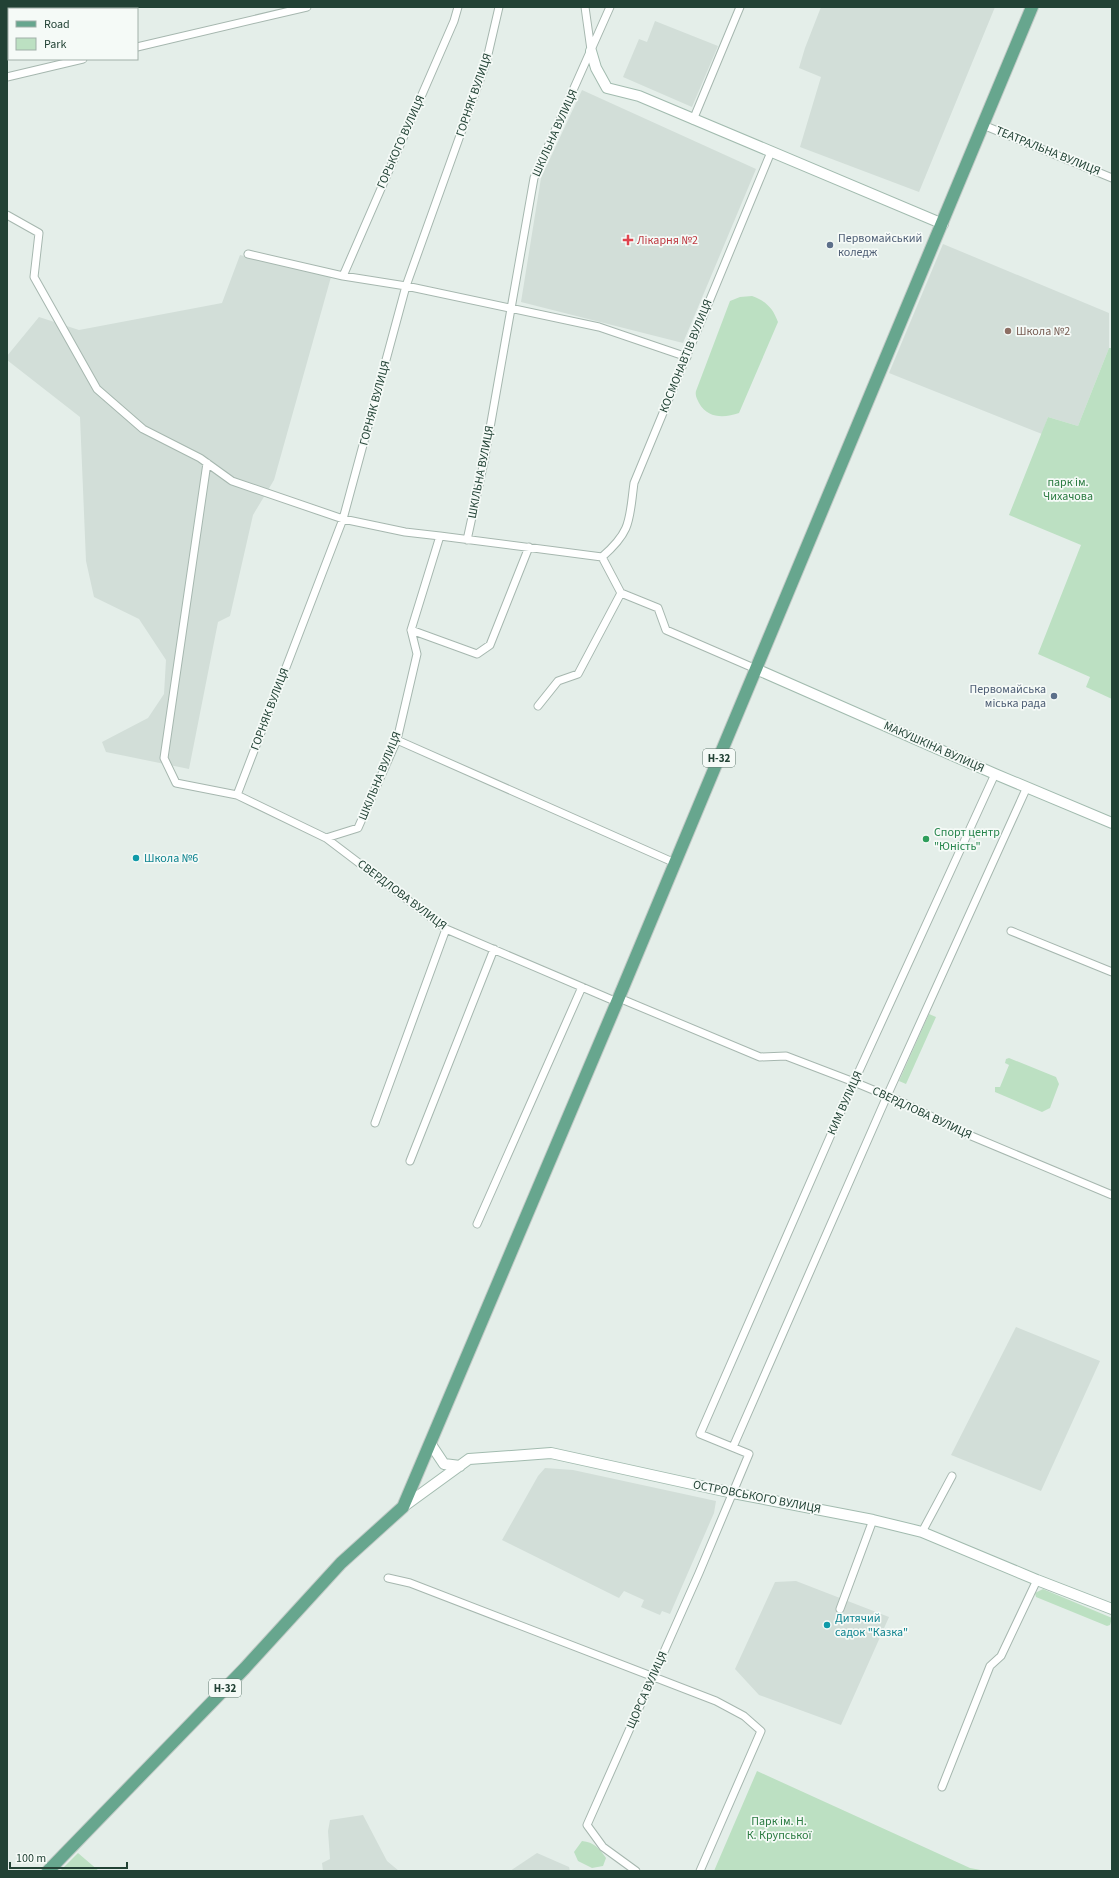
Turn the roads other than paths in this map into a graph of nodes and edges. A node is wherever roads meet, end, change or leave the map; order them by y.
1 (307, 7) edge
2 (458, 7) edge
3 (499, 7) edge
4 (585, 7) edge
5 (610, 7) edge
6 (740, 7) edge
7 (1032, 7) edge
8 (138, 46) edge
9 (591, 51) junction
10 (79, 60) edge
11 (7, 77) edge
12 (693, 120) junction
13 (983, 125) junction
14 (771, 152) junction
15 (1112, 178) edge
16 (7, 215) edge
17 (943, 224) junction
18 (248, 254) dead end
19 (343, 276) junction
20 (406, 286) junction
21 (511, 308) junction
22 (687, 357) junction
23 (207, 463) junction
24 (343, 520) junction
25 (440, 536) junction
26 (467, 540) junction
27 (529, 548) junction
28 (602, 557) junction
29 (621, 593) junction
30 (411, 630) junction
31 (756, 669) junction
32 (538, 706) dead end
33 (397, 740) junction
34 (995, 774) junction
35 (1027, 786) junction
36 (237, 795) junction
37 (1112, 823) edge
38 (326, 838) junction
39 (675, 862) junction
40 (446, 929) junction
41 (1011, 930) dead end
42 (494, 949) junction
43 (1112, 972) edge
44 (582, 987) junction
45 (618, 1000) junction
46 (854, 1082) junction
47 (886, 1096) junction
48 (375, 1123) dead end
49 (410, 1161) dead end
50 (1112, 1194) edge
51 (477, 1224) dead end
52 (430, 1443) junction
53 (733, 1446) junction
54 (460, 1466) junction
55 (952, 1476) dead end
56 (733, 1493) junction
57 (403, 1507) junction
58 (873, 1520) junction
59 (922, 1532) junction
60 (388, 1578) dead end
61 (1037, 1580) junction
62 (840, 1609) dead end
63 (1112, 1609) edge
64 (653, 1677) junction
65 (942, 1787) dead end
66 (48, 1871) edge
67 (636, 1871) edge
68 (700, 1871) edge

1 - 8 street
2 - 19 street, ГОРЬКОГО ВУЛИЦЯ
3 - 20 street, ГОРНЯК ВУЛИЦЯ
4 - 9 street
5 - 9 street, ШКІЛЬНА ВУЛИЦЯ
6 - 12 street
7 - 13 main road, Н-32
9 - 12 street
9 - 21 street, ШКІЛЬНА ВУЛИЦЯ
10 - 11 street
12 - 14 street
13 - 15 street, ТЕАТРАЛЬНА ВУЛИЦЯ
13 - 17 main road, Н-32
14 - 17 street
14 - 22 street, КОСМОНАВТІВ ВУЛИЦЯ
16 - 23 street
17 - 31 main road, Н-32
18 - 19 street
19 - 20 street
20 - 21 street
20 - 24 street, ГОРНЯК ВУЛИЦЯ
21 - 22 street
21 - 26 street, ШКІЛЬНА ВУЛИЦЯ
22 - 28 street, КОСМОНАВТІВ ВУЛИЦЯ
23 - 24 street
23 - 36 street, СВЕРДЛОВА ВУЛИЦЯ
24 - 25 street
24 - 36 street, ГОРНЯК ВУЛИЦЯ
25 - 26 street
25 - 30 street
26 - 27 street
27 - 28 street
27 - 30 street
28 - 29 street
29 - 31 street
29 - 32 street
30 - 33 street, ШКІЛЬНА ВУЛИЦЯ
31 - 34 street, МАКУШКІНА ВУЛИЦЯ
31 - 39 main road, Н-32
33 - 38 street, ШКІЛЬНА ВУЛИЦЯ
33 - 39 street
34 - 35 street, МАКУШКІНА ВУЛИЦЯ
34 - 46 street, КИМ ВУЛИЦЯ
35 - 37 street, МАКУШКІНА ВУЛИЦЯ
35 - 47 street
36 - 38 street, СВЕРДЛОВА ВУЛИЦЯ
38 - 40 street, СВЕРДЛОВА ВУЛИЦЯ
39 - 45 main road, Н-32
40 - 42 street, СВЕРДЛОВА ВУЛИЦЯ
40 - 48 street
41 - 43 street
42 - 44 street, СВЕРДЛОВА ВУЛИЦЯ
42 - 49 street
44 - 45 street, СВЕРДЛОВА ВУЛИЦЯ
44 - 51 street
45 - 46 street, СВЕРДЛОВА ВУЛИЦЯ
45 - 52 main road, Н-32
46 - 47 street, СВЕРДЛОВА ВУЛИЦЯ
46 - 53 street, КИМ ВУЛИЦЯ
47 - 50 street, СВЕРДЛОВА ВУЛИЦЯ
47 - 53 street
52 - 54 street
52 - 57 main road, Н-32
53 - 56 street, ЩОРСА ВУЛИЦЯ
54 - 56 street, ОСТРОВСЬКОГО ВУЛИЦЯ
54 - 57 street, ОСТРОВСЬКОГО ВУЛИЦЯ
55 - 59 street
56 - 58 street, ОСТРОВСЬКОГО ВУЛИЦЯ
56 - 64 street, ЩОРСА ВУЛИЦЯ
57 - 66 main road, Н-32
58 - 59 street, ОСТРОВСЬКОГО ВУЛИЦЯ
58 - 62 street
59 - 61 street, ОСТРОВСЬКОГО ВУЛИЦЯ
60 - 64 street
61 - 63 street, ОСТРОВСЬКОГО ВУЛИЦЯ
61 - 65 street
64 - 67 street, ЩОРСА ВУЛИЦЯ
64 - 68 street

